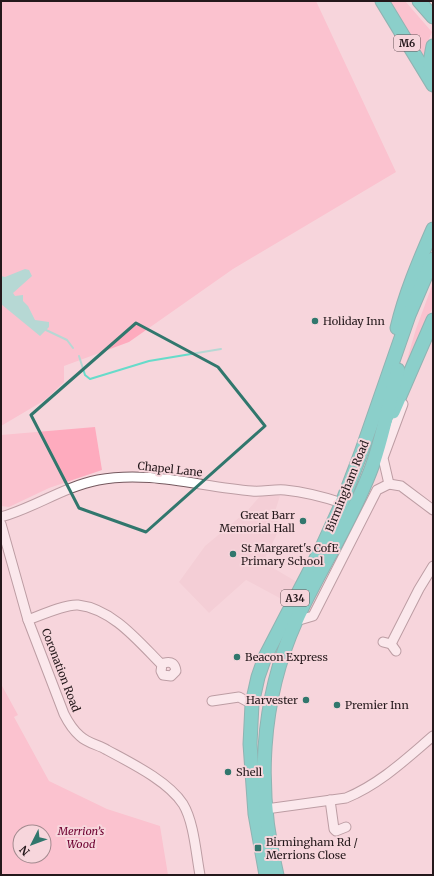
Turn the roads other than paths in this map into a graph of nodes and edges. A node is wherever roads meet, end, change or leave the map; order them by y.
1 (382, 1) edge
2 (419, 1) edge
3 (433, 17) edge
4 (433, 46) edge
5 (433, 84) edge
6 (433, 229) edge
7 (433, 259) edge
8 (433, 272) edge
9 (433, 320) edge
10 (409, 378) junction
11 (389, 388) junction
12 (381, 437) junction
13 (389, 484) junction
14 (342, 503) junction
15 (433, 510) edge
16 (5, 516) edge
17 (1, 524) edge
18 (4, 534) junction
19 (433, 566) edge
20 (28, 620) junction
21 (296, 621) junction
22 (390, 646) dead end
23 (282, 656) junction
24 (162, 665) dead end
25 (276, 672) junction
26 (253, 698) junction
27 (212, 702) dead end
28 (433, 736) edge
29 (330, 800) junction
30 (266, 809) junction
31 (346, 827) dead end
32 (200, 875) edge
33 (266, 875) edge
34 (277, 875) edge

1 - 5 highway, M6
2 - 3 highway
4 - 5 highway
6 - 11 highway
7 - 11 highway, Birmingham Road / A34
8 - 11 highway, Birmingham Road / A34
9 - 10 highway
10 - 11 highway
10 - 12 highway
10 - 13 street, Birmingham Road
11 - 12 highway, Birmingham Road / A34
11 - 14 highway, Birmingham Road / A34
12 - 21 highway, Birmingham Road / A34
13 - 15 street
13 - 21 street
14 - 16 street, Chapel Lane
14 - 26 highway, Birmingham Road / A34
16 - 18 street, Coronation Road
17 - 18 street, Coronation Road
18 - 20 street, Coronation Road
19 - 22 street
20 - 24 street
20 - 32 street, Coronation Road
21 - 23 highway, Birmingham Road / A34
23 - 25 highway, Birmingham Road / A34
23 - 26 highway
25 - 26 highway
25 - 30 highway, Birmingham Road / A34
26 - 27 street
26 - 33 highway, Birmingham Road / A34
28 - 29 street
29 - 30 street
29 - 31 street
30 - 34 highway, Birmingham Road / A34

